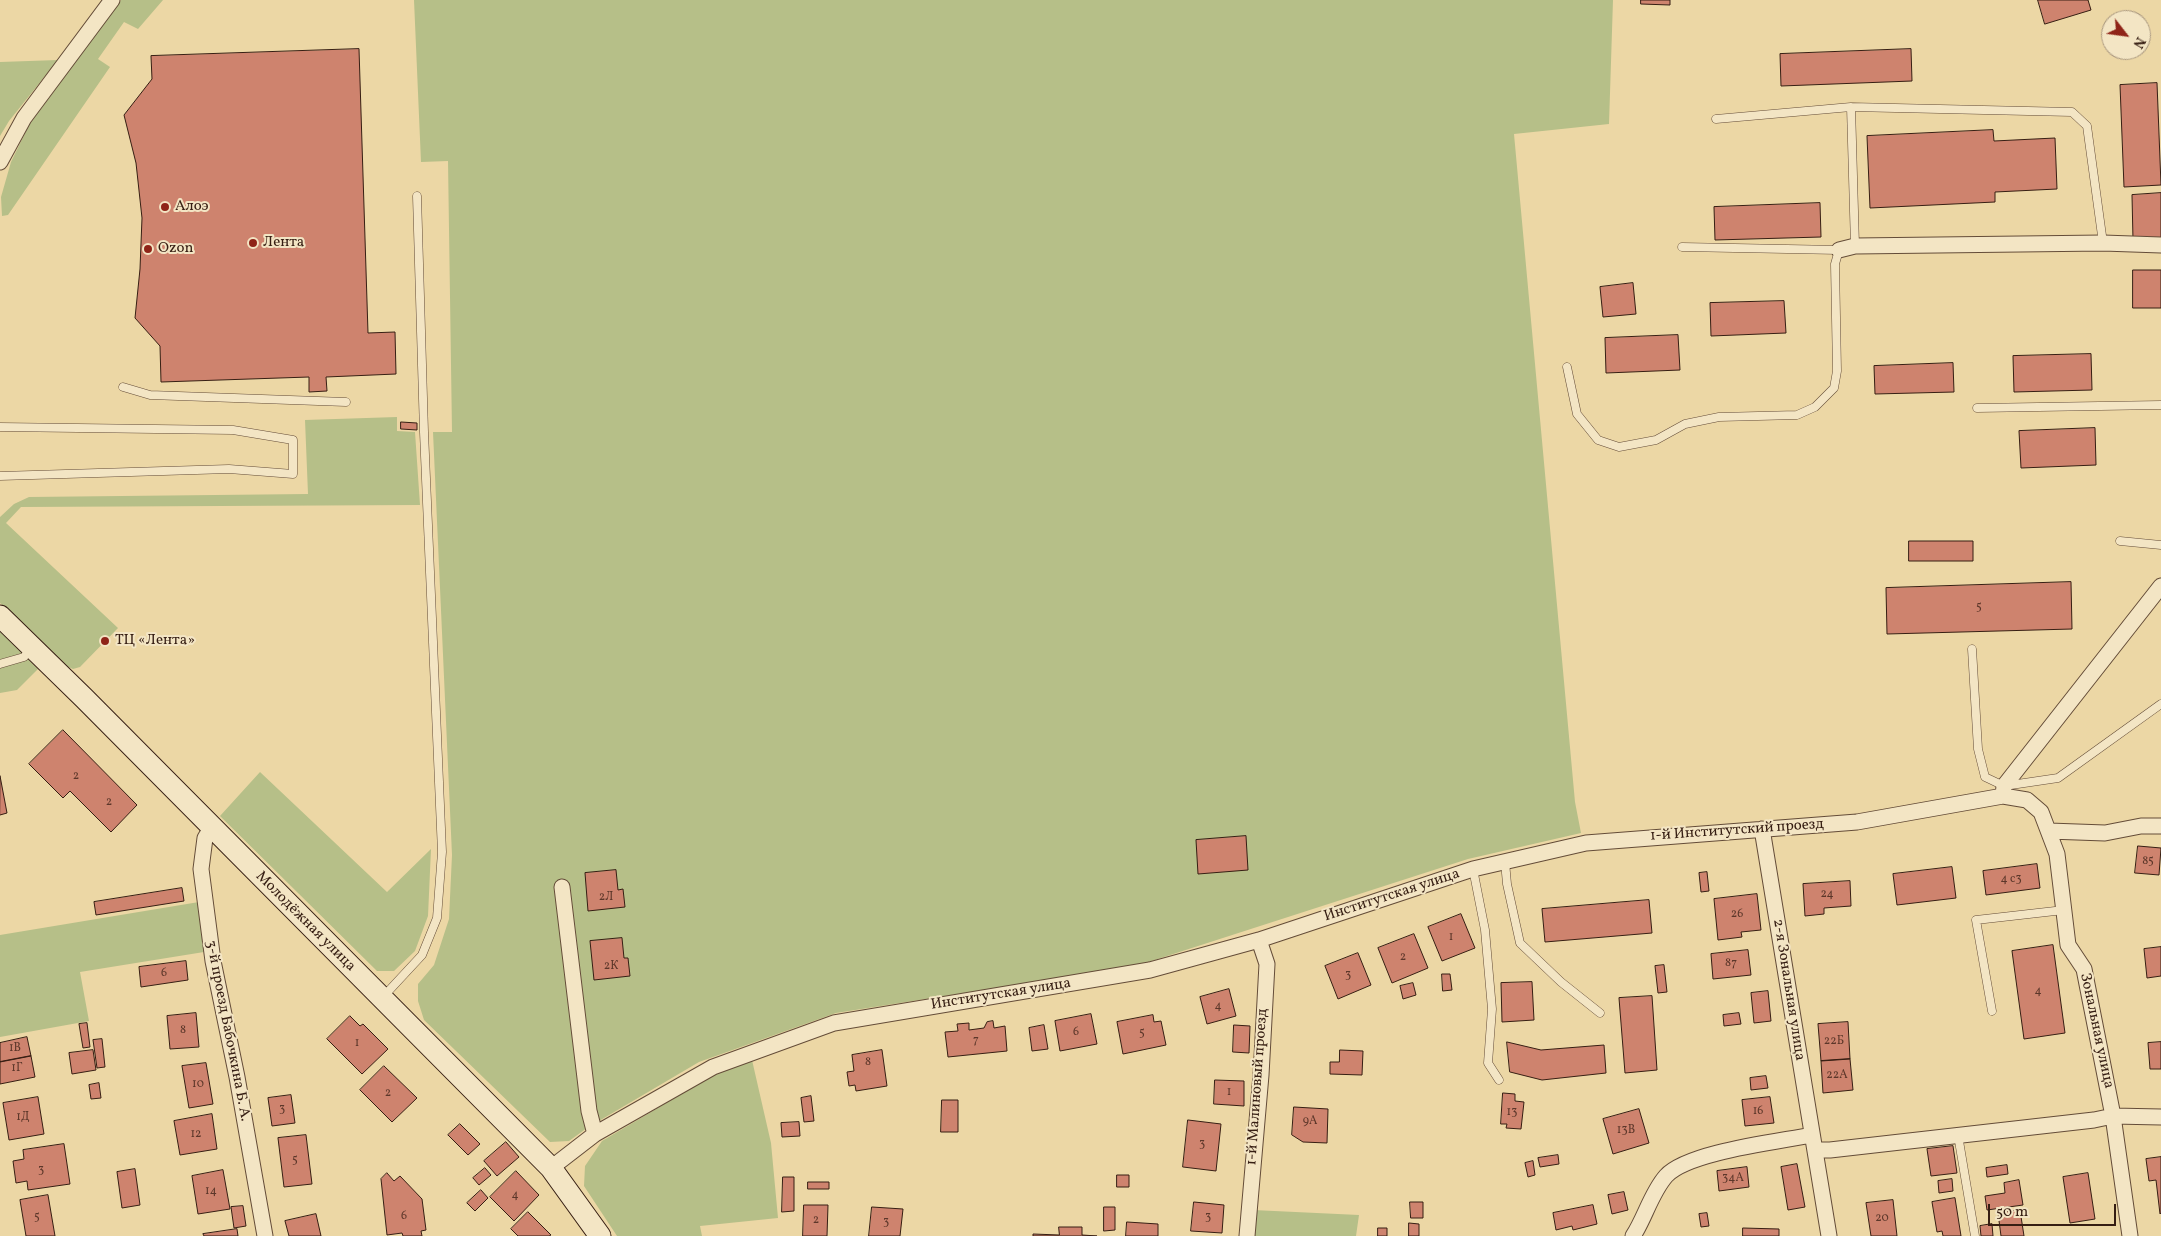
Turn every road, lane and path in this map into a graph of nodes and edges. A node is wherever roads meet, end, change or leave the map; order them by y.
1 (112, 0) edge
2 (1852, 108) junction
3 (1716, 119) dead end
4 (0, 162) edge
5 (417, 196) dead end
6 (2103, 243) junction
7 (2161, 245) edge
8 (1855, 246) junction
9 (1682, 247) dead end
10 (1839, 250) junction
11 (1567, 367) dead end
12 (123, 387) dead end
13 (346, 402) dead end
14 (2161, 405) edge
15 (1977, 408) dead end
16 (0, 427) edge
17 (0, 476) edge
18 (2120, 541) dead end
19 (2161, 545) edge
20 (2161, 586) edge
21 (0, 616) edge
22 (32, 648) junction
23 (1972, 649) dead end
24 (0, 664) edge
25 (2161, 704) edge
26 (2003, 791) junction
27 (2161, 826) edge
28 (211, 828) junction
29 (1762, 829) junction
30 (2049, 831) junction
31 (1505, 862) junction
32 (1473, 869) junction
33 (562, 887) dead end
34 (2064, 910) junction
35 (1259, 940) junction
36 (382, 999) junction
37 (1992, 1012) dead end
38 (1600, 1013) dead end
39 (1499, 1080) dead end
40 (2113, 1116) junction
41 (2161, 1118) edge
42 (595, 1134) junction
43 (1958, 1135) junction
44 (1814, 1142) junction
45 (550, 1168) junction
46 (265, 1236) edge
47 (600, 1236) edge
48 (1246, 1236) edge
49 (1633, 1236) edge
50 (1829, 1236) edge
51 (1975, 1236) edge
52 (2130, 1236) edge

1 - 4 street
2 - 3 lane
2 - 6 lane
2 - 8 lane
5 - 36 lane
6 - 7 street
6 - 8 street
8 - 10 street
9 - 10 lane
10 - 11 lane
12 - 13 lane
14 - 15 lane
16 - 17 lane
18 - 19 lane
20 - 26 street
21 - 22 street, Молодёжная улица
22 - 24 lane
22 - 28 street, Молодёжная улица
23 - 26 lane
25 - 26 lane
26 - 29 street, 1-й Институтский проезд
26 - 30 street, Зональная улица
27 - 30 street
28 - 36 street, Молодёжная улица
28 - 46 street, 3-й проезд Бабочкина Б. А.
29 - 31 street, 1-й Институтский проезд
29 - 44 street, 2-я Зональная улица
30 - 34 street, Зональная улица
31 - 32 street, 1-й Институтский проезд
31 - 38 lane
32 - 35 street, Институтская улица
32 - 39 lane
33 - 42 street
34 - 37 lane
34 - 40 street, Зональная улица
35 - 42 street, Институтская улица
35 - 48 street, 1-й Малиновый проезд
36 - 45 street, Молодёжная улица
40 - 41 street
40 - 43 street
40 - 52 street, Зональная улица
42 - 45 street, Институтская улица
43 - 44 street
43 - 51 lane
44 - 49 street
44 - 50 street
45 - 47 street, Молодёжная улица

